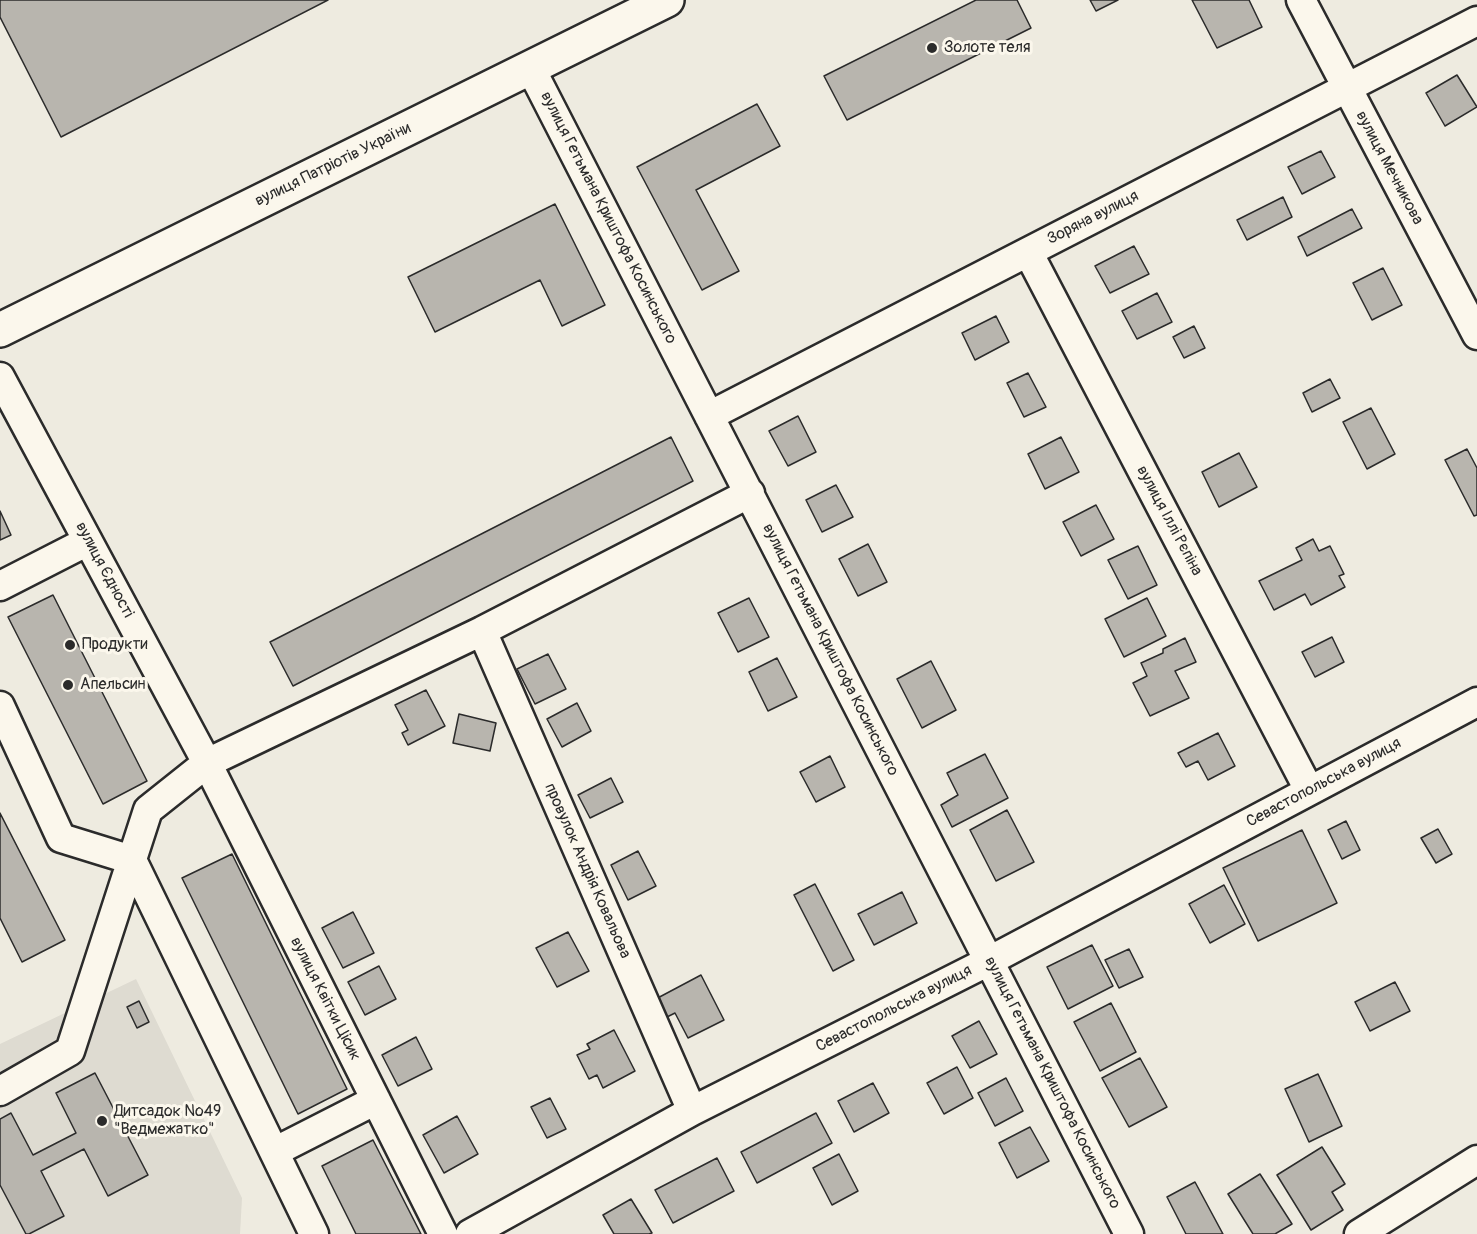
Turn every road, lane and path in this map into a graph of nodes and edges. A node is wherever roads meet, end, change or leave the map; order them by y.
1 (667, 0) edge
2 (1301, 0) edge
3 (1477, 21) edge
4 (530, 67) junction
5 (1347, 86) junction
6 (1028, 252) junction
7 (0, 330) edge
8 (1477, 335) edge
9 (0, 377) edge
10 (709, 416) junction
11 (750, 493) junction
12 (88, 541) junction
13 (0, 586) edge
14 (482, 631) junction
15 (1477, 702) edge
16 (0, 706) edge
17 (207, 763) junction
18 (1309, 790) junction
19 (132, 860) junction
20 (989, 961) junction
21 (0, 1091) edge
22 (376, 1100) junction
23 (692, 1111) junction
24 (274, 1152) junction
25 (1477, 1160) edge
26 (314, 1234) edge
27 (443, 1234) edge
28 (470, 1234) edge
29 (1129, 1234) edge
30 (1359, 1234) edge

1 - 4 main road, вулиця Патріотів України
2 - 5 street, вулиця Мечникова
3 - 5 street, Зоряна вулиця
4 - 7 main road, вулиця Патріотів України
4 - 10 street, вулиця Гетьмана Криштофа Косинського
5 - 6 street, Зоряна вулиця
5 - 8 street, вулиця Мечникова
6 - 10 street, Зоряна вулиця
6 - 18 street, вулиця Іллі Рєпіна
9 - 12 street, вулиця Єдності
10 - 11 street, вулиця Гетьмана Криштофа Косинського
11 - 14 street
11 - 20 street, вулиця Гетьмана Криштофа Косинського
12 - 13 street
12 - 17 street, вулиця Єдності
14 - 17 street
14 - 23 street, провулок Андрія Ковальова
15 - 18 street, Севастопольська вулиця
16 - 19 street
17 - 19 street
17 - 22 street, вулиця Квітки Цісик
18 - 20 street, Севастопольська вулиця
19 - 21 street
19 - 24 street
20 - 23 street, Севастопольська вулиця
20 - 29 street, вулиця Гетьмана Криштофа Косинського
22 - 24 street
22 - 27 street, вулиця Квітки Цісик
23 - 28 street, Севастопольська вулиця
24 - 26 street
25 - 30 street

